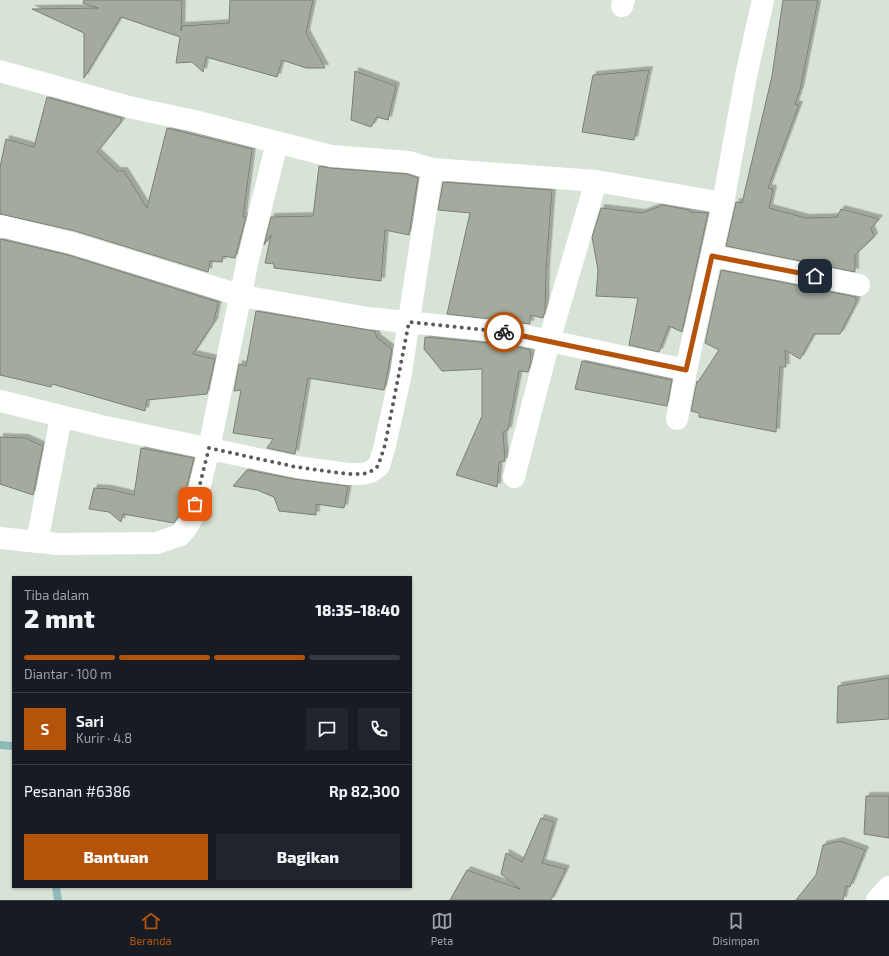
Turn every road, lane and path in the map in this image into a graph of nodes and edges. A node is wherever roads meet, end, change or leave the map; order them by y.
1 (763, 0) edge
2 (0, 71) edge
3 (277, 142) junction
4 (432, 169) junction
5 (596, 181) junction
6 (723, 203) junction
7 (0, 226) edge
8 (712, 256) junction
9 (859, 285) dead end
10 (242, 296) junction
11 (409, 322) junction
12 (549, 341) junction
13 (686, 370) junction
14 (0, 401) edge
15 (61, 417) junction
16 (678, 419) dead end
17 (209, 448) junction
18 (514, 477) dead end
19 (0, 538) edge
20 (37, 542) junction
21 (889, 887) edge
22 (876, 900) edge

1 - 6 street
2 - 3 street
3 - 4 street
3 - 10 street
4 - 5 street
4 - 11 street
5 - 6 street
5 - 12 street
6 - 8 street
7 - 10 street
8 - 9 street
8 - 13 street
10 - 11 street
10 - 17 street
11 - 12 street
11 - 17 street
12 - 13 street
12 - 18 street
13 - 16 street
14 - 15 street
15 - 17 street
15 - 20 street
17 - 20 street
19 - 20 street
21 - 22 street

